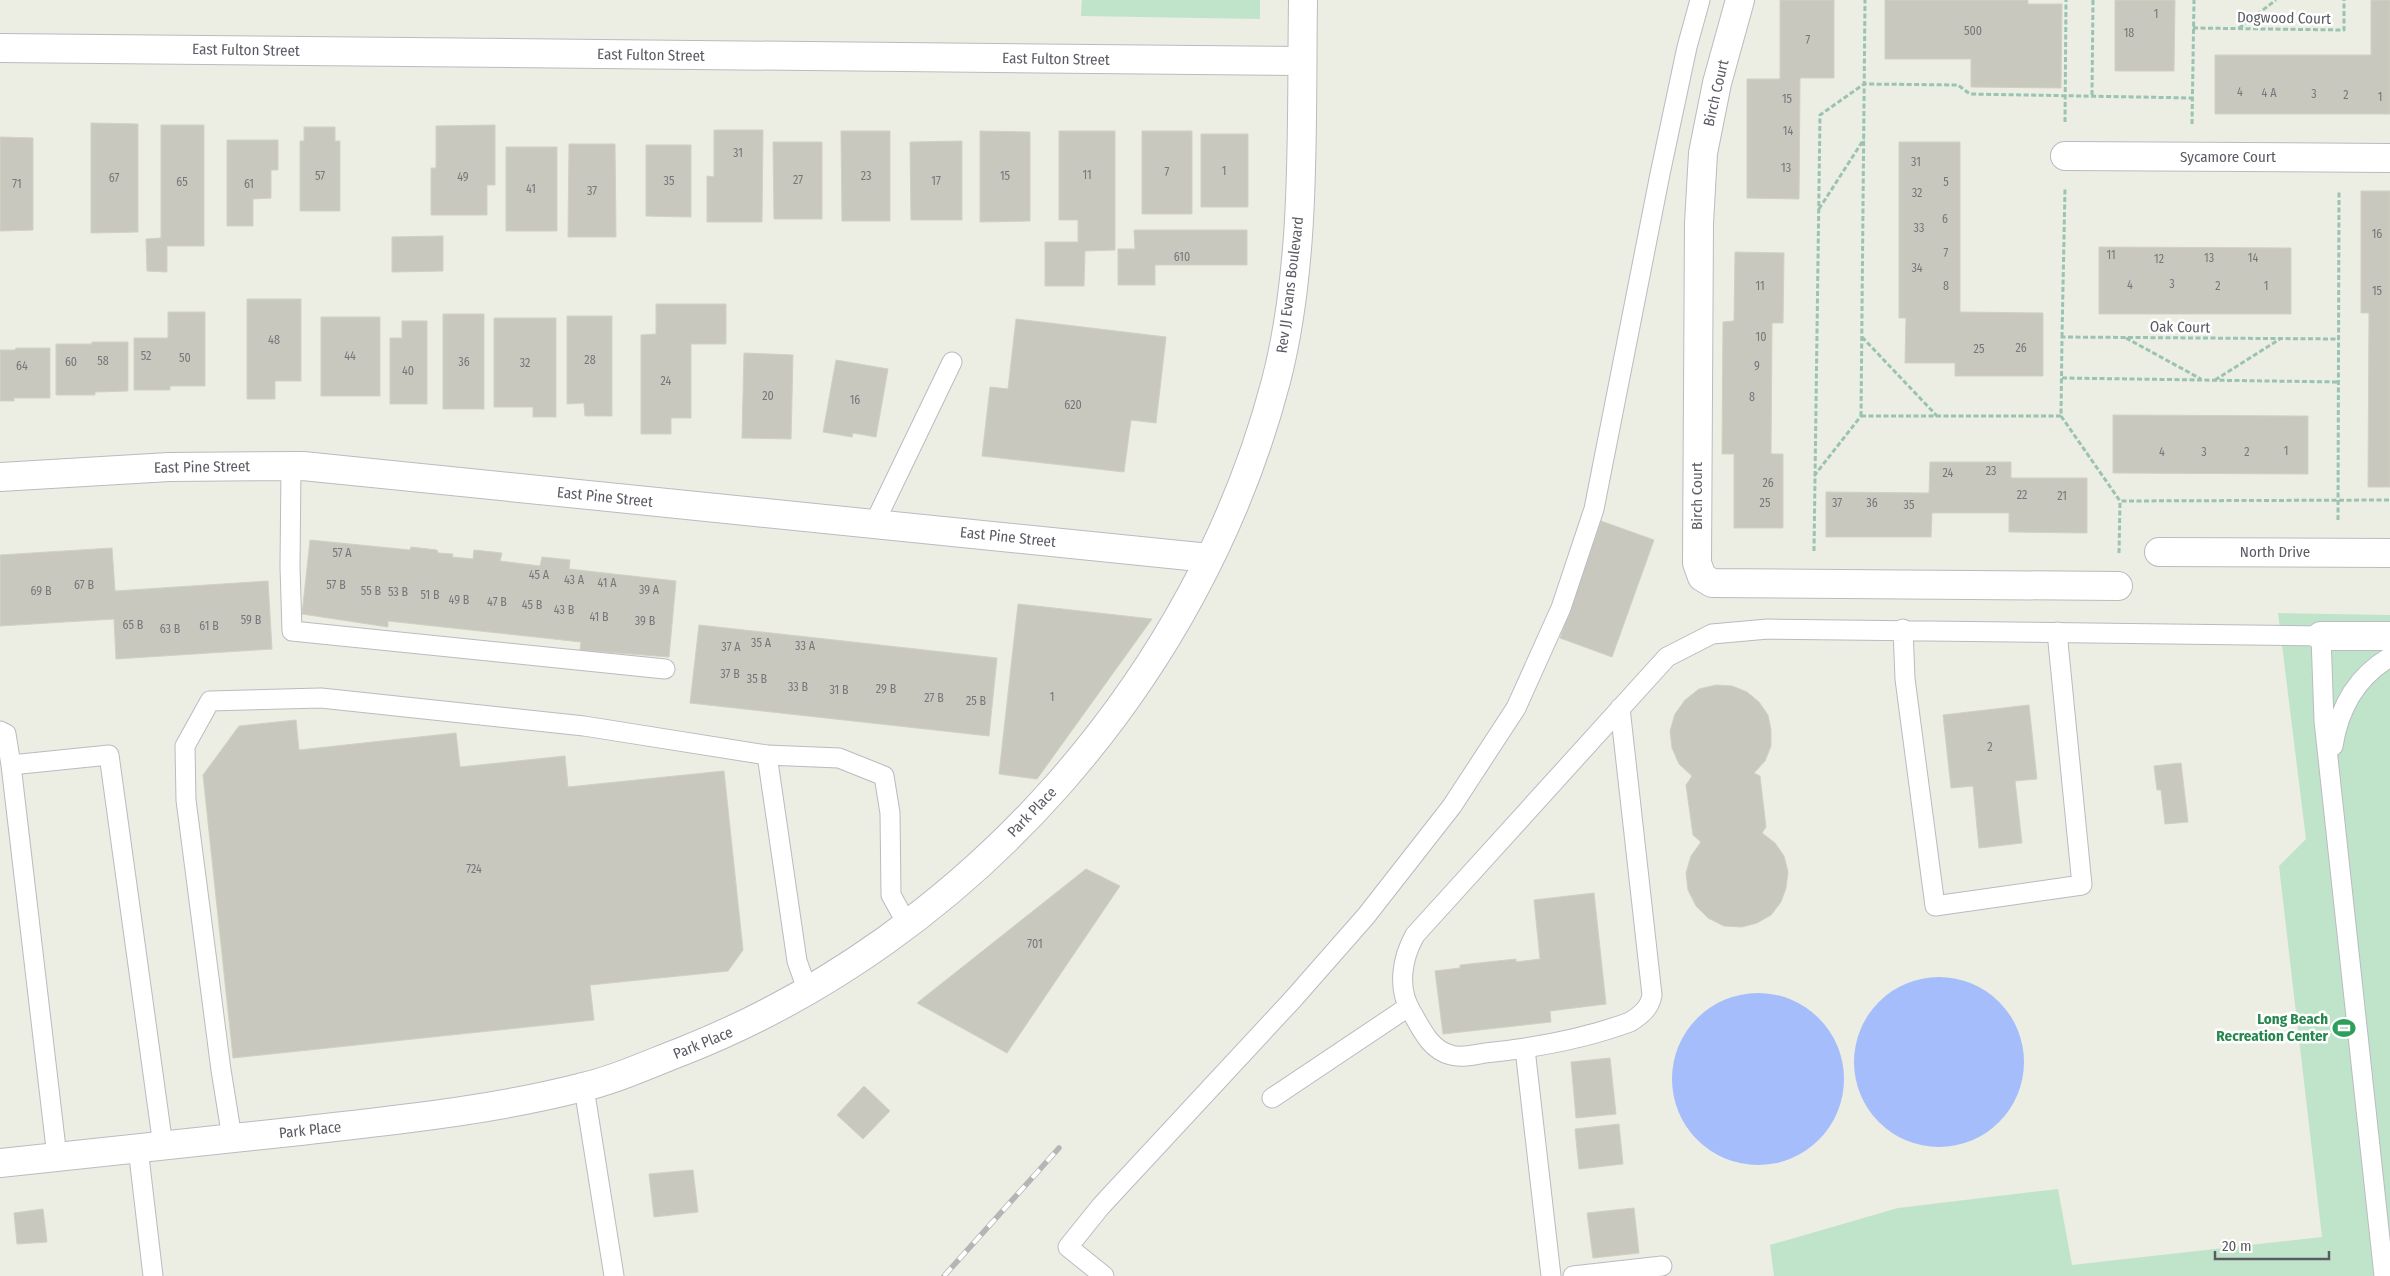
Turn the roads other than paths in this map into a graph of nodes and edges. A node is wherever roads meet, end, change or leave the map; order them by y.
1 (1303, 0) edge
2 (1700, 0) edge
3 (1740, 0) edge
4 (0, 48) edge
5 (1302, 61) junction
6 (2065, 156) dead end
7 (2390, 158) edge
8 (952, 362) dead end
9 (291, 466) junction
10 (0, 478) edge
11 (874, 524) junction
12 (2159, 552) dead end
13 (2390, 553) edge
14 (1210, 558) junction
15 (2118, 586) road end
16 (1903, 629) junction
17 (2057, 632) junction
18 (2321, 636) junction
19 (2390, 636) edge
20 (2390, 657) edge
21 (665, 669) dead end
22 (1620, 708) junction
23 (0, 732) edge
24 (767, 755) junction
25 (11, 765) junction
26 (2329, 767) junction
27 (907, 924) junction
28 (808, 992) junction
29 (1408, 1007) junction
30 (1525, 1049) junction
31 (584, 1088) junction
32 (1272, 1098) dead end
33 (232, 1138) junction
34 (151, 1147) junction
35 (57, 1157) junction
36 (0, 1163) edge
37 (1662, 1266) dead end
38 (154, 1276) edge
39 (614, 1276) edge
40 (1104, 1276) edge
41 (1551, 1276) edge
42 (1573, 1276) edge
43 (2384, 1276) edge

1 - 5 street, Rev JJ Evans Boulevard
2 - 40 lane
3 - 15 street, Birch Court
4 - 5 street, East Fulton Street
5 - 14 street, Rev JJ Evans Boulevard
6 - 7 street, Sycamore Court
8 - 11 lane
9 - 10 street, East Pine Street
9 - 11 street, East Pine Street
9 - 21 lane
11 - 14 street, East Pine Street
12 - 13 street, North Drive
14 - 27 street, Park Place
16 - 17 lane
16 - 17 lane
16 - 22 lane
17 - 18 lane
18 - 19 street
18 - 26 lane
20 - 26 lane
22 - 29 lane
22 - 30 lane
23 - 25 lane
24 - 27 lane
24 - 28 lane
24 - 33 lane
25 - 34 lane
25 - 35 lane
26 - 43 lane
27 - 28 street, Park Place
28 - 31 street, Park Place
29 - 30 lane
29 - 32 lane
30 - 41 lane
31 - 33 street, Park Place
31 - 39 lane
33 - 34 street, Park Place
34 - 35 street, Park Place
34 - 38 lane
35 - 36 street, Park Place
37 - 42 lane

